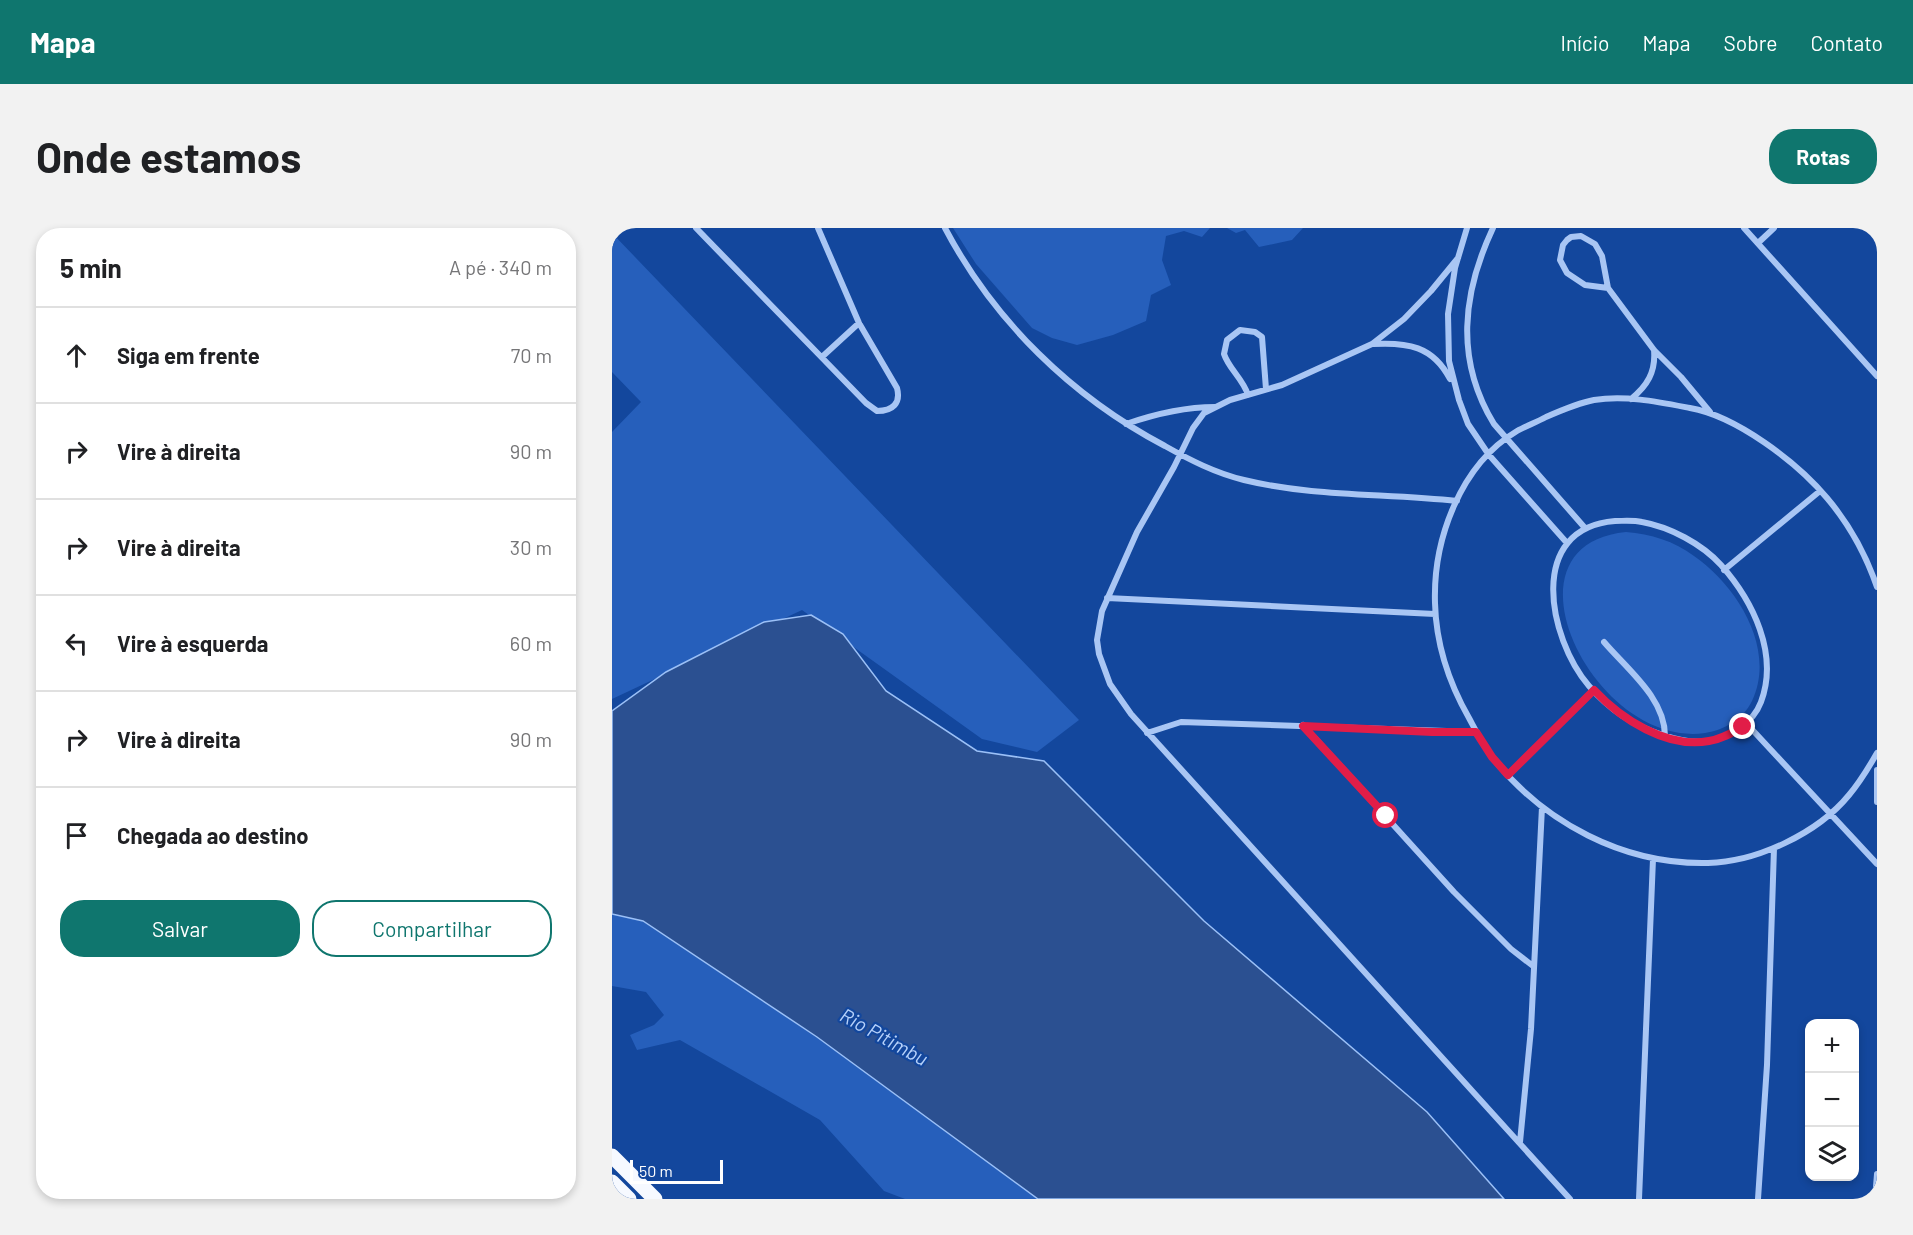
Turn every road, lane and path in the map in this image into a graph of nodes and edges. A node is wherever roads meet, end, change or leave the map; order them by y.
1 (696, 228) edge
2 (818, 228) edge
3 (945, 228) edge
4 (1467, 228) edge
5 (1493, 228) edge
6 (1744, 228) edge
7 (1774, 228) edge
8 (1758, 243) junction
9 (1458, 258) junction
10 (1608, 288) junction
11 (859, 323) junction
12 (1372, 344) junction
13 (1654, 350) junction
14 (823, 356) junction
15 (1877, 376) edge
16 (1455, 388) junction
17 (1266, 389) junction
18 (1248, 394) junction
19 (1632, 399) junction
20 (1215, 406) junction
21 (1710, 412) junction
22 (1126, 424) junction
23 (1506, 439) junction
24 (1180, 454) junction
25 (1489, 455) junction
26 (1820, 492) junction
27 (1457, 501) junction
28 (1585, 528) junction
29 (1567, 543) junction
30 (1724, 570) junction
31 (1877, 587) edge
32 (1107, 598) junction
33 (1436, 614) junction
34 (1604, 642) dead end
35 (1594, 690) junction
36 (1746, 723) junction
37 (1303, 726) junction
38 (1476, 732) junction
39 (1148, 733) junction
40 (1665, 736) junction
41 (1877, 753) edge
42 (1877, 770) edge
43 (1508, 775) junction
44 (1877, 802) edge
45 (1542, 807) junction
46 (1830, 813) junction
47 (1774, 848) junction
48 (1653, 860) junction
49 (1877, 864) edge
50 (1533, 966) junction
51 (1520, 1142) junction
52 (612, 1156) edge
53 (1877, 1174) edge
54 (612, 1182) edge
55 (629, 1199) edge
56 (655, 1199) edge
57 (1570, 1199) edge
58 (1639, 1199) edge
59 (1758, 1199) edge
60 (1875, 1199) edge

1 - 14 street
2 - 11 street
3 - 22 street
4 - 9 street
5 - 23 street
6 - 8 street
7 - 8 street
8 - 15 street
9 - 12 street
9 - 16 street
10 - 10 street
10 - 13 street
11 - 14 street
11 - 14 street
12 - 16 street
12 - 17 street
13 - 19 street
13 - 21 street
16 - 25 street
17 - 18 street
17 - 18 street
18 - 20 street
19 - 21 street
19 - 23 street
20 - 22 street
20 - 24 street
21 - 26 street
22 - 24 street
23 - 25 street
23 - 28 street
24 - 27 street
24 - 32 street
25 - 27 street
25 - 29 street
26 - 30 street
26 - 31 street
27 - 33 street
28 - 29 street
28 - 30 street
29 - 35 street
30 - 36 street
32 - 33 street
32 - 39 street
33 - 38 street
34 - 40 street
35 - 40 street
35 - 43 street
36 - 40 street
36 - 46 street
37 - 38 street
37 - 39 street
37 - 50 street
38 - 43 street
39 - 51 street
41 - 46 street
42 - 44 street
43 - 45 street
45 - 48 street
45 - 50 street
46 - 47 street
46 - 49 street
47 - 48 street
47 - 59 street
48 - 58 street
50 - 51 street
51 - 57 street
52 - 56 main road
53 - 60 street
54 - 55 main road

